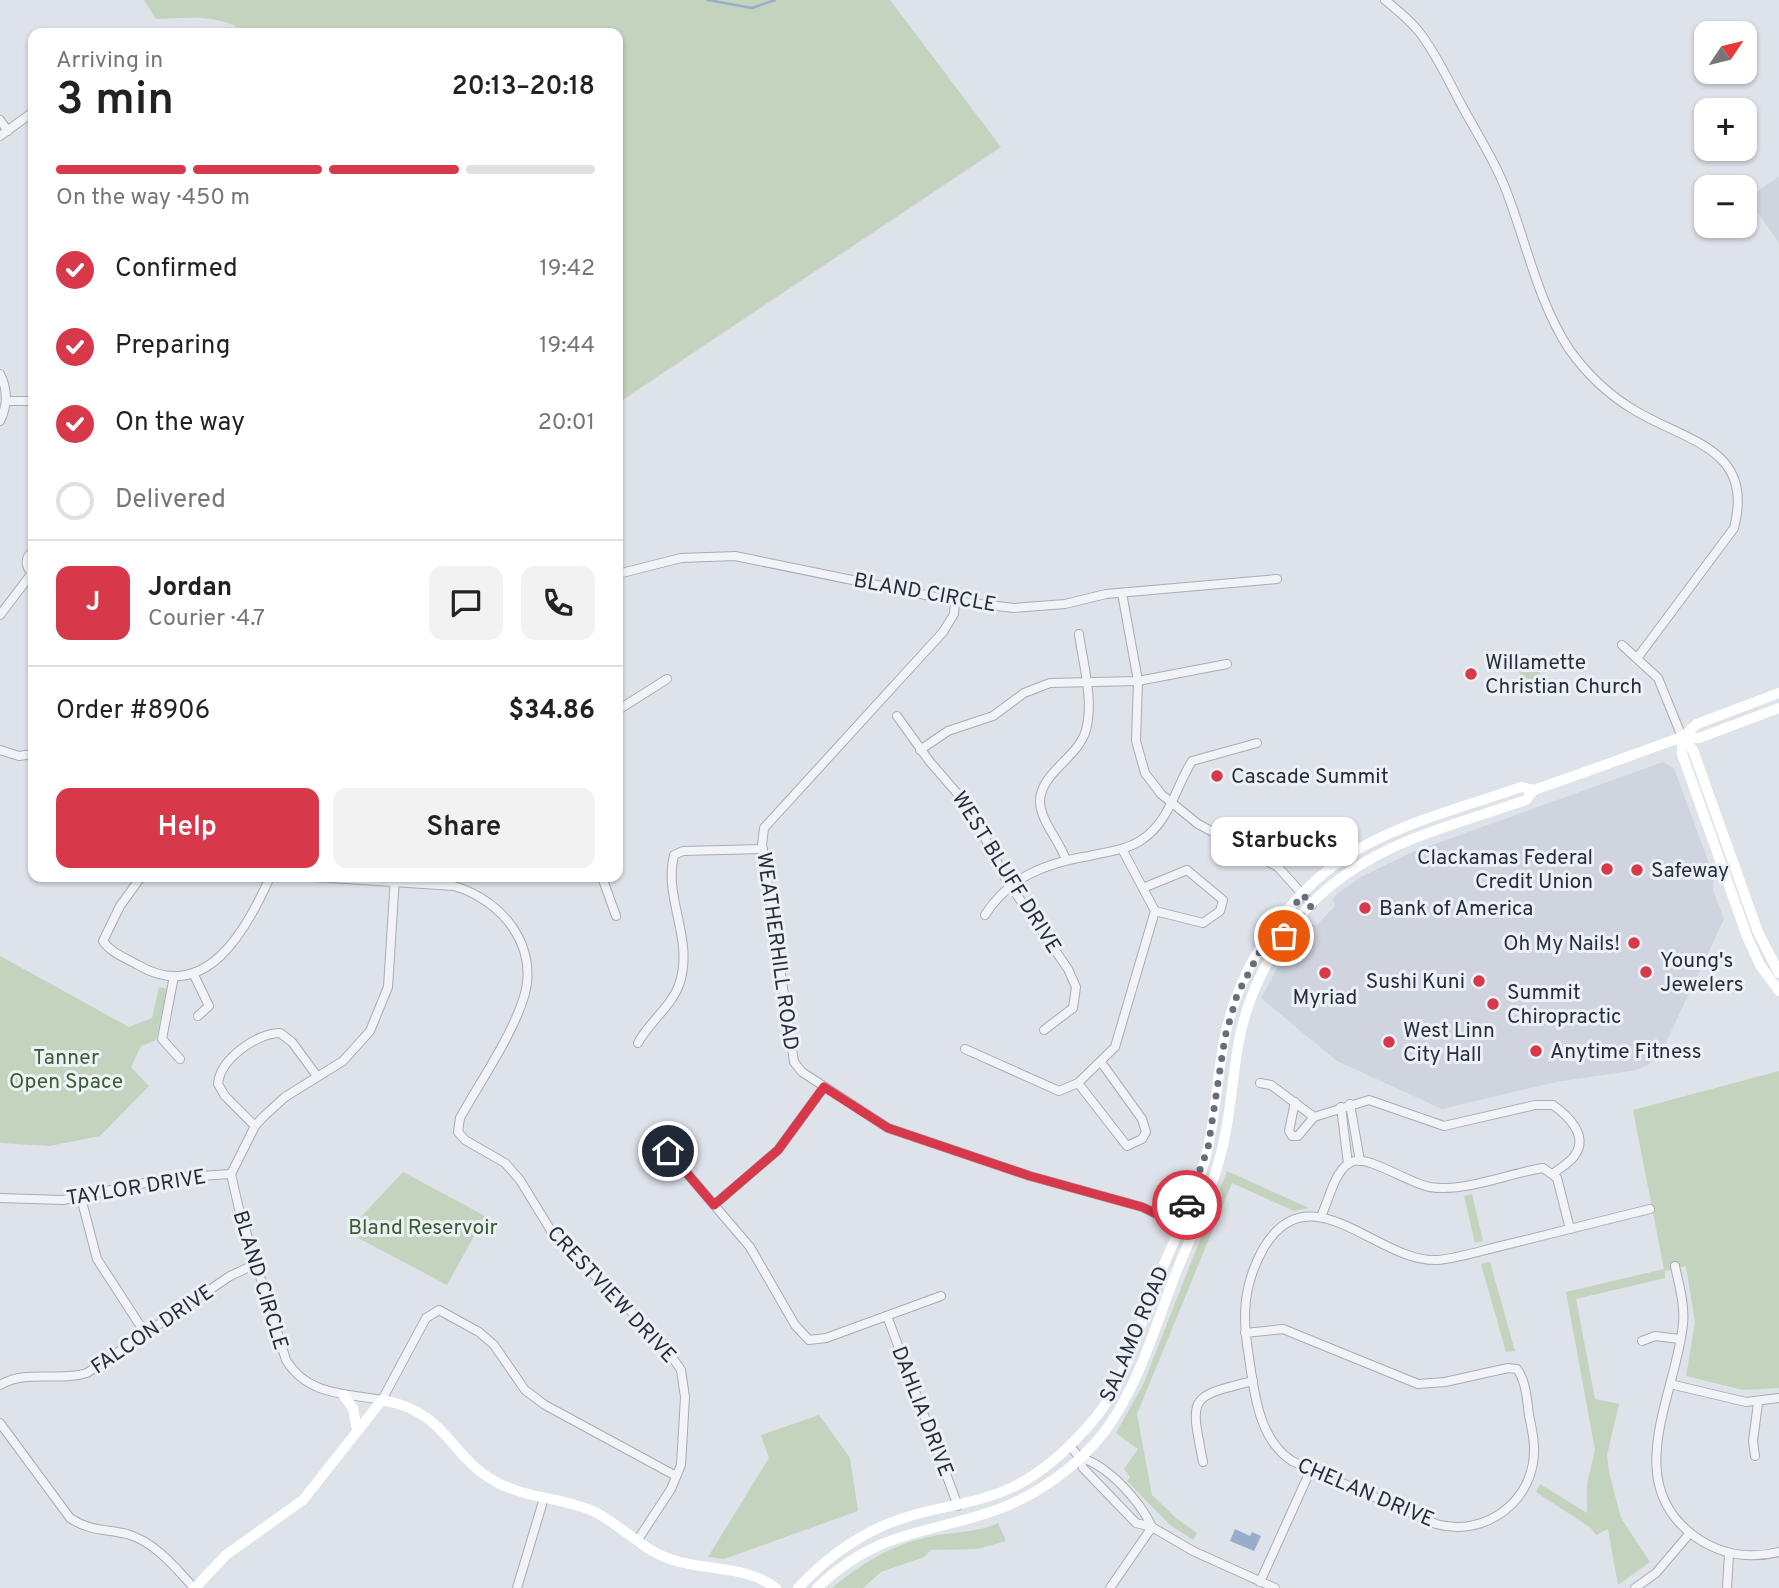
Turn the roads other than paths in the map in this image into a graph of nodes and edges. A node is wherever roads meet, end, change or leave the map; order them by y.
1 (1385, 0) edge
2 (28, 116) edge
3 (0, 120) edge
4 (4, 133) edge
5 (0, 374) edge
6 (6, 401) junction
7 (28, 401) edge
8 (0, 421) edge
9 (623, 573) edge
10 (1277, 579) dead end
11 (28, 580) edge
12 (1122, 593) junction
13 (955, 601) junction
14 (0, 615) edge
15 (1079, 634) dead end
16 (1622, 645) dead end
17 (1637, 657) junction
18 (1227, 664) dead end
19 (667, 679) dead end
20 (1138, 681) junction
21 (1087, 685) junction
22 (1779, 693) edge
23 (623, 707) edge
24 (1779, 708) edge
25 (897, 716) dead end
26 (1682, 737) junction
27 (1257, 743) dead end
28 (0, 750) edge
29 (920, 750) junction
30 (28, 755) edge
31 (1534, 790) junction
32 (1171, 804) junction
33 (763, 849) junction
34 (1122, 849) junction
35 (1066, 860) junction
36 (137, 882) edge
37 (267, 882) edge
38 (395, 882) edge
39 (415, 882) edge
40 (604, 882) edge
41 (1010, 885) junction
42 (1143, 888) junction
43 (1303, 895) junction
44 (1312, 905) junction
45 (1154, 911) junction
46 (985, 915) dead end
47 (616, 916) dead end
48 (194, 973) junction
49 (1779, 973) edge
50 (174, 976) junction
51 (1779, 991) edge
52 (198, 1016) dead end
53 (1044, 1030) dead end
54 (638, 1043) dead end
55 (965, 1049) dead end
56 (180, 1059) dead end
57 (1101, 1062) junction
58 (317, 1076) junction
59 (1078, 1083) junction
60 (1260, 1083) dead end
61 (824, 1087) junction
62 (1295, 1101) junction
63 (1345, 1106) junction
64 (1314, 1116) junction
65 (255, 1126) junction
66 (668, 1151) dead end
67 (1360, 1161) junction
68 (1348, 1164) junction
69 (1554, 1173) junction
70 (231, 1174) junction
71 (0, 1198) edge
72 (81, 1198) junction
73 (714, 1205) junction
74 (1650, 1209) dead end
75 (1321, 1216) junction
76 (1180, 1225) junction
77 (1570, 1229) junction
78 (1192, 1231) junction
79 (258, 1263) junction
80 (1675, 1266) dead end
81 (941, 1296) dead end
82 (887, 1316) junction
83 (145, 1333) junction
84 (1245, 1333) junction
85 (1679, 1339) junction
86 (1642, 1341) dead end
87 (1253, 1381) junction
88 (1670, 1384) junction
89 (0, 1385) edge
90 (343, 1395) junction
91 (1779, 1398) edge
92 (382, 1399) junction
93 (1758, 1403) junction
94 (0, 1423) edge
95 (357, 1430) junction
96 (1070, 1446) junction
97 (1755, 1456) dead end
98 (1079, 1457) junction
99 (1203, 1462) dead end
100 (1311, 1469) junction
101 (676, 1476) junction
102 (544, 1498) junction
103 (958, 1506) junction
104 (1152, 1527) junction
105 (1690, 1533) junction
106 (637, 1541) junction
107 (1779, 1552) edge
108 (1729, 1554) junction
109 (1260, 1582) junction
110 (194, 1588) edge
111 (517, 1588) edge
112 (776, 1588) edge
113 (798, 1588) edge
114 (817, 1588) edge
115 (1110, 1588) edge
116 (1275, 1588) edge
117 (1635, 1588) edge
118 (1727, 1588) edge

1 - 17 street
2 - 4 street
3 - 4 street
5 - 6 street
6 - 7 street
6 - 8 street
9 - 13 street, BLAND CIRCLE
10 - 12 street, BLAND CIRCLE
11 - 14 street
12 - 13 street, BLAND CIRCLE
12 - 20 street
13 - 33 street, WEATHERHILL ROAD
15 - 21 street
16 - 17 street
17 - 26 street
18 - 20 street
19 - 23 street
20 - 21 street
20 - 32 street
21 - 29 street
21 - 35 street
22 - 26 main road, SALAMO ROAD
24 - 26 main road, SALAMO ROAD
25 - 29 street, WEST BLUFF DRIVE
26 - 31 main road, SALAMO ROAD
26 - 49 main road
26 - 51 main road
27 - 32 street
28 - 30 street
29 - 41 street, WEST BLUFF DRIVE
31 - 43 main road, SALAMO ROAD
31 - 44 main road, SALAMO ROAD
32 - 34 street
32 - 43 street
33 - 54 street
33 - 61 street, WEATHERHILL ROAD
34 - 35 street
34 - 42 street
35 - 41 street
36 - 50 street
37 - 48 street
38 - 58 street
39 - 101 street, CRESTVIEW DRIVE
40 - 47 street
41 - 46 street
41 - 53 street, WEST BLUFF DRIVE
42 - 45 street
42 - 45 street
43 - 44 street
43 - 76 main road, SALAMO ROAD
44 - 78 main road, SALAMO ROAD
45 - 57 street
48 - 50 street
48 - 52 street
50 - 56 street
55 - 59 street
57 - 59 street
57 - 59 street
58 - 65 street
58 - 65 street
60 - 62 street
61 - 73 street
61 - 76 street, WEATHERHILL ROAD
62 - 64 street
62 - 64 street
63 - 64 street
63 - 67 street
63 - 68 street
63 - 69 street
65 - 70 street
66 - 73 street
67 - 68 street
67 - 69 street
68 - 75 street
69 - 77 street
70 - 72 street, TAYLOR DRIVE
70 - 79 street, BLAND CIRCLE
71 - 72 street, TAYLOR DRIVE
72 - 83 street
73 - 82 street
74 - 77 street
75 - 77 street
75 - 84 street, CHELAN DRIVE
76 - 78 street, WEATHERHILL ROAD
76 - 96 main road, SALAMO ROAD
78 - 98 main road, SALAMO ROAD
79 - 83 street, FALCON DRIVE
79 - 90 street, BLAND CIRCLE
80 - 85 street
81 - 82 street
82 - 103 street, DAHLIA DRIVE
83 - 89 street, FALCON DRIVE
84 - 87 street, CHELAN DRIVE
84 - 100 street, CHELAN DRIVE
85 - 86 street
85 - 88 street
87 - 99 street
87 - 100 street, CHELAN DRIVE
88 - 93 street
88 - 105 street
90 - 92 street, BLAND CIRCLE
90 - 95 main road
91 - 93 street
92 - 95 main road
92 - 101 street
92 - 102 main road, BLAND CIRCLE
93 - 97 street
94 - 110 street
95 - 110 main road
96 - 98 street
96 - 103 main road, SALAMO ROAD
98 - 104 street
98 - 104 street
98 - 114 main road, SALAMO ROAD
100 - 109 street
101 - 106 street, CRESTVIEW DRIVE
102 - 106 main road, BLAND CIRCLE
102 - 111 street
103 - 113 main road, SALAMO ROAD
104 - 109 street
104 - 115 street
105 - 108 street
105 - 117 street
106 - 112 main road, BLAND CIRCLE
107 - 108 street
108 - 118 street
109 - 116 street

